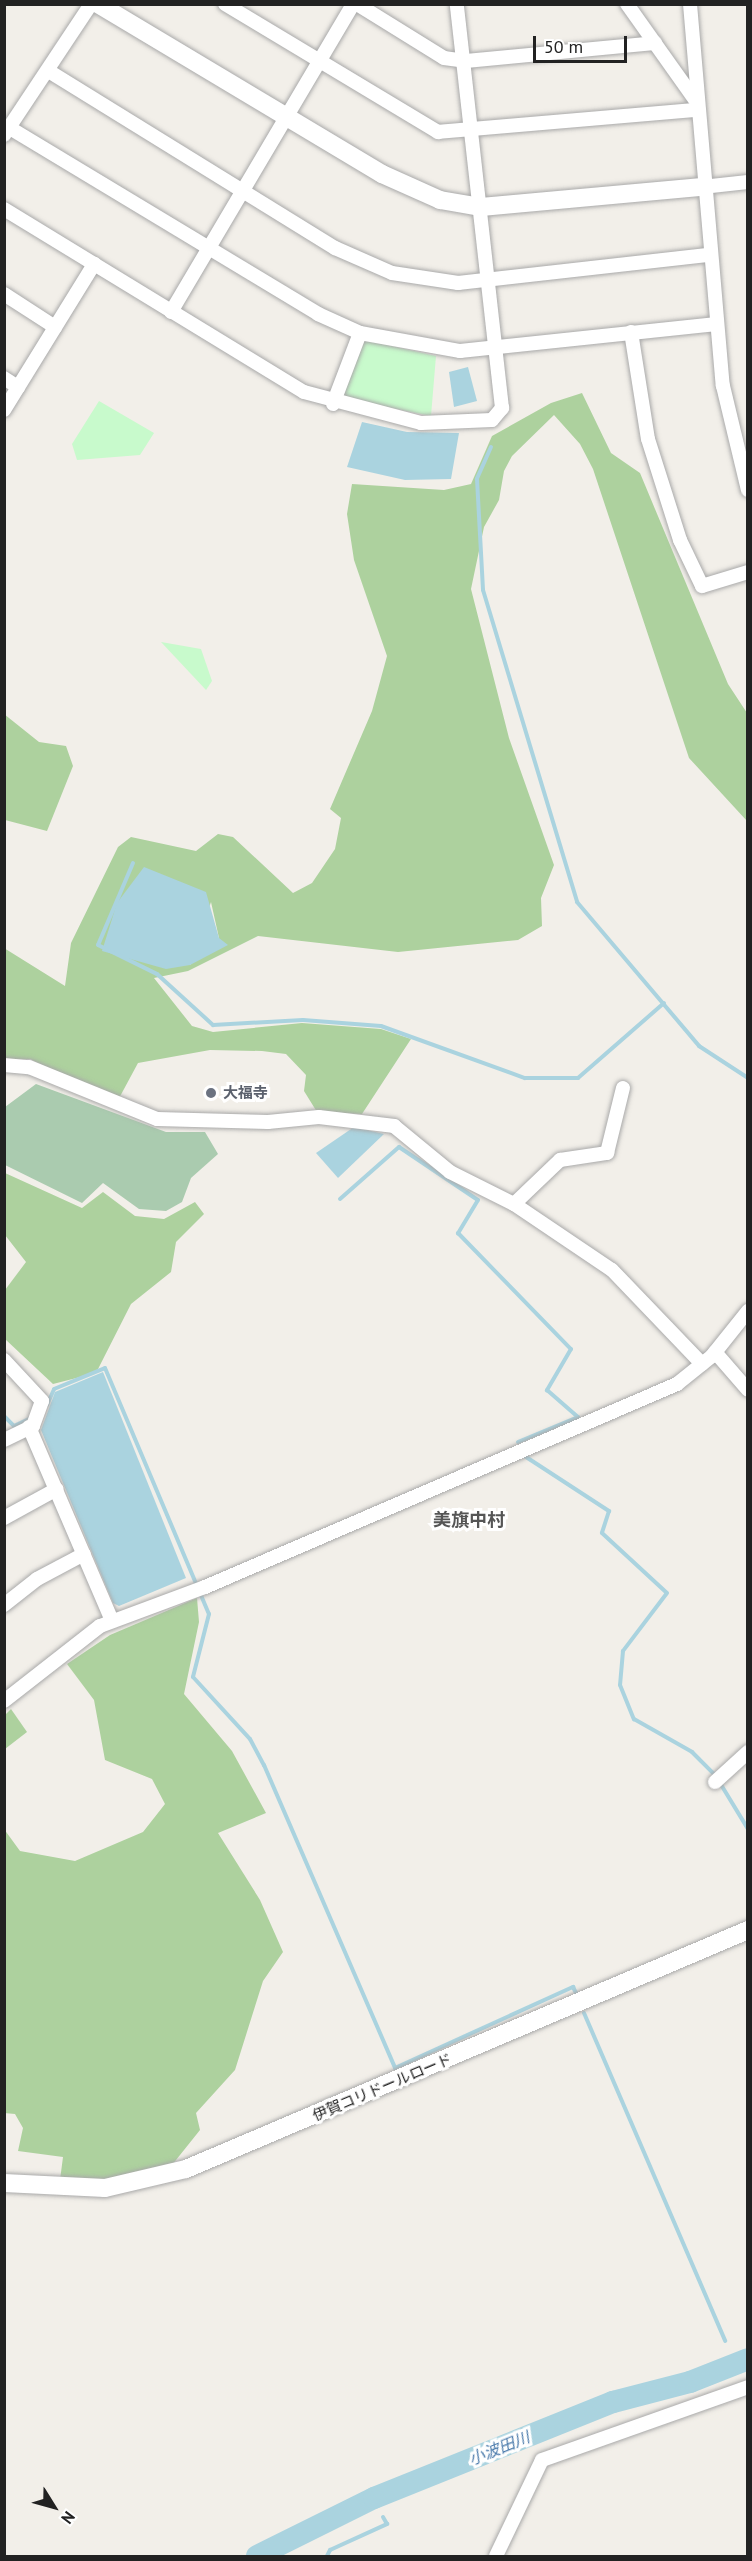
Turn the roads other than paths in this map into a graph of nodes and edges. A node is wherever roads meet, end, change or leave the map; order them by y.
1 (91, 4) edge
2 (98, 4) edge
3 (225, 4) edge
4 (353, 4) edge
5 (357, 4) edge
6 (457, 4) edge
7 (627, 4) edge
8 (690, 4) edge
9 (655, 43) junction
10 (465, 62) junction
11 (319, 63) junction
12 (50, 72) junction
13 (696, 105) junction
14 (286, 116) junction
15 (7, 131) edge
16 (472, 132) junction
17 (747, 182) edge
18 (702, 187) junction
19 (242, 190) junction
20 (481, 207) junction
21 (4, 209) edge
22 (207, 247) junction
23 (709, 255) junction
24 (94, 264) junction
25 (488, 280) junction
26 (4, 294) edge
27 (171, 312) junction
28 (717, 324) junction
29 (55, 327) junction
30 (632, 332) junction
31 (360, 333) junction
32 (496, 350) junction
33 (4, 378) edge
34 (18, 387) junction
35 (333, 404) junction
36 (4, 410) edge
37 (747, 490) edge
38 (747, 572) edge
39 (4, 1065) edge
40 (623, 1088) dead end
41 (514, 1204) junction
42 (747, 1311) edge
43 (715, 1352) junction
44 (4, 1360) edge
45 (702, 1364) junction
46 (747, 1390) edge
47 (31, 1427) junction
48 (4, 1440) edge
49 (57, 1489) junction
50 (4, 1518) edge
51 (84, 1554) junction
52 (4, 1605) edge
53 (112, 1621) junction
54 (4, 1701) edge
55 (747, 1752) edge
56 (717, 1780) dead end
57 (747, 1930) edge
58 (4, 2183) edge
59 (747, 2387) edge
60 (496, 2556) edge

1 - 12 street
2 - 14 street
3 - 11 street
4 - 11 street
5 - 10 street
6 - 10 street
7 - 9 street
8 - 13 street
9 - 10 street
9 - 13 street
10 - 16 street
11 - 14 street
11 - 16 street
12 - 15 street
12 - 19 street
13 - 16 street
13 - 18 street
14 - 19 street
14 - 20 street
15 - 22 street
16 - 20 street
17 - 18 street
18 - 20 street
18 - 23 street
19 - 22 street
19 - 25 street
20 - 25 street
21 - 24 street
22 - 27 street
22 - 31 street
23 - 25 street
23 - 28 street
24 - 27 street
24 - 29 street
25 - 32 street
26 - 29 street
27 - 35 street
28 - 30 street
28 - 37 street
29 - 34 street
30 - 32 street
30 - 38 street
31 - 32 street
31 - 35 street
32 - 35 street
33 - 34 street
34 - 36 street
39 - 41 street
40 - 41 street
41 - 45 street
42 - 43 street
43 - 45 street
43 - 46 street
44 - 47 street
45 - 53 street
47 - 48 street
47 - 49 street
49 - 50 street
49 - 51 street
51 - 52 street
51 - 53 street
53 - 54 street
55 - 56 street
57 - 58 street, 伊賀コリドールロード
59 - 60 street

